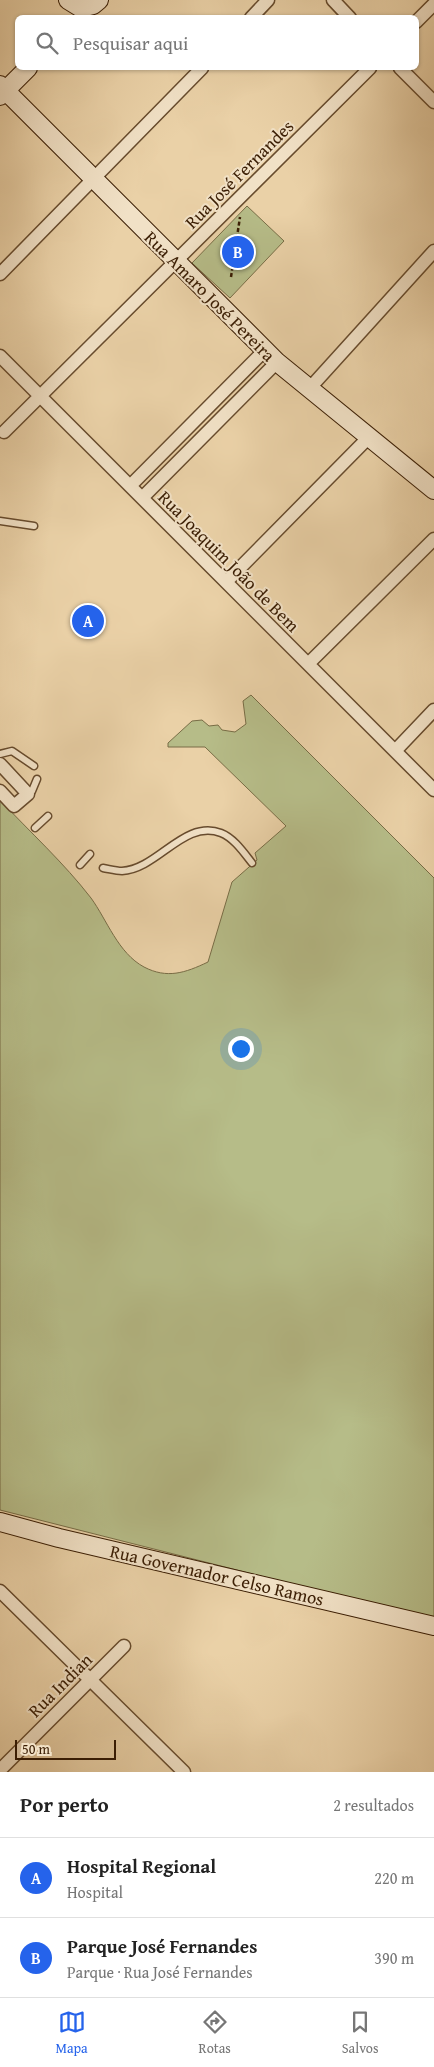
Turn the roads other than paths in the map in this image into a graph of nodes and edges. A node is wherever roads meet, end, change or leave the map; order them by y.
1 (68, 0) edge
2 (268, 0) edge
3 (333, 0) edge
4 (434, 4) edge
5 (87, 8) edge
6 (254, 15) edge
7 (347, 15) edge
8 (419, 19) edge
9 (26, 70) edge
10 (200, 70) edge
11 (368, 70) edge
12 (402, 70) edge
13 (2, 91) edge
14 (434, 102) edge
15 (93, 180) junction
16 (434, 251) edge
17 (176, 261) junction
18 (0, 274) edge
19 (0, 356) edge
20 (271, 356) junction
21 (309, 389) junction
22 (40, 396) junction
23 (4, 432) dead end
24 (369, 438) junction
25 (130, 486) junction
26 (434, 490) edge
27 (142, 498) junction
28 (0, 521) edge
29 (34, 526) dead end
30 (434, 539) edge
31 (226, 582) junction
32 (308, 664) junction
33 (434, 710) edge
34 (395, 751) junction
35 (0, 754) edge
36 (0, 764) edge
37 (34, 766) dead end
38 (37, 780) dead end
39 (434, 790) edge
40 (0, 791) edge
41 (28, 794) junction
42 (48, 816) dead end
43 (35, 828) dead end
44 (90, 854) dead end
45 (252, 863) dead end
46 (80, 865) dead end
47 (103, 868) dead end
48 (0, 1522) edge
49 (0, 1591) edge
50 (434, 1626) edge
51 (124, 1646) dead end
52 (91, 1680) junction
53 (0, 1770) edge
54 (184, 1772) edge

1 - 5 main road
2 - 6 street
3 - 7 street
4 - 8 street
9 - 13 main road
10 - 15 street
11 - 17 street, Rua José Fernandes
12 - 14 street
13 - 15 main road, Rua Amaro José Pereira
15 - 17 main road, Rua Amaro José Pereira
15 - 18 street
16 - 21 street
17 - 20 main road, Rua Amaro José Pereira
17 - 22 street, Rua José Fernandes
19 - 22 street, Rua Joaquim João de Bem
20 - 21 main road, Rua Amaro José Pereira
20 - 25 street
20 - 27 street
21 - 24 main road, Rua Amaro José Pereira
22 - 23 street, Rua José Fernandes
22 - 25 street, Rua Joaquim João de Bem
24 - 26 main road, Rua Amaro José Pereira
24 - 31 street
25 - 27 street, Rua Joaquim João de Bem
27 - 31 street, Rua Joaquim João de Bem
28 - 29 lane
30 - 32 street
31 - 32 street, Rua Joaquim João de Bem
32 - 34 street, Rua Joaquim João de Bem
33 - 34 street
34 - 39 street, Rua Joaquim João de Bem
35 - 37 lane
36 - 41 street
38 - 41 lane
40 - 41 street
42 - 43 lane
44 - 46 lane
45 - 47 lane
48 - 50 main road, Rua Governador Celso Ramos
49 - 52 street
51 - 52 street, Rua Indian
52 - 53 street, Rua Indian
52 - 54 street

